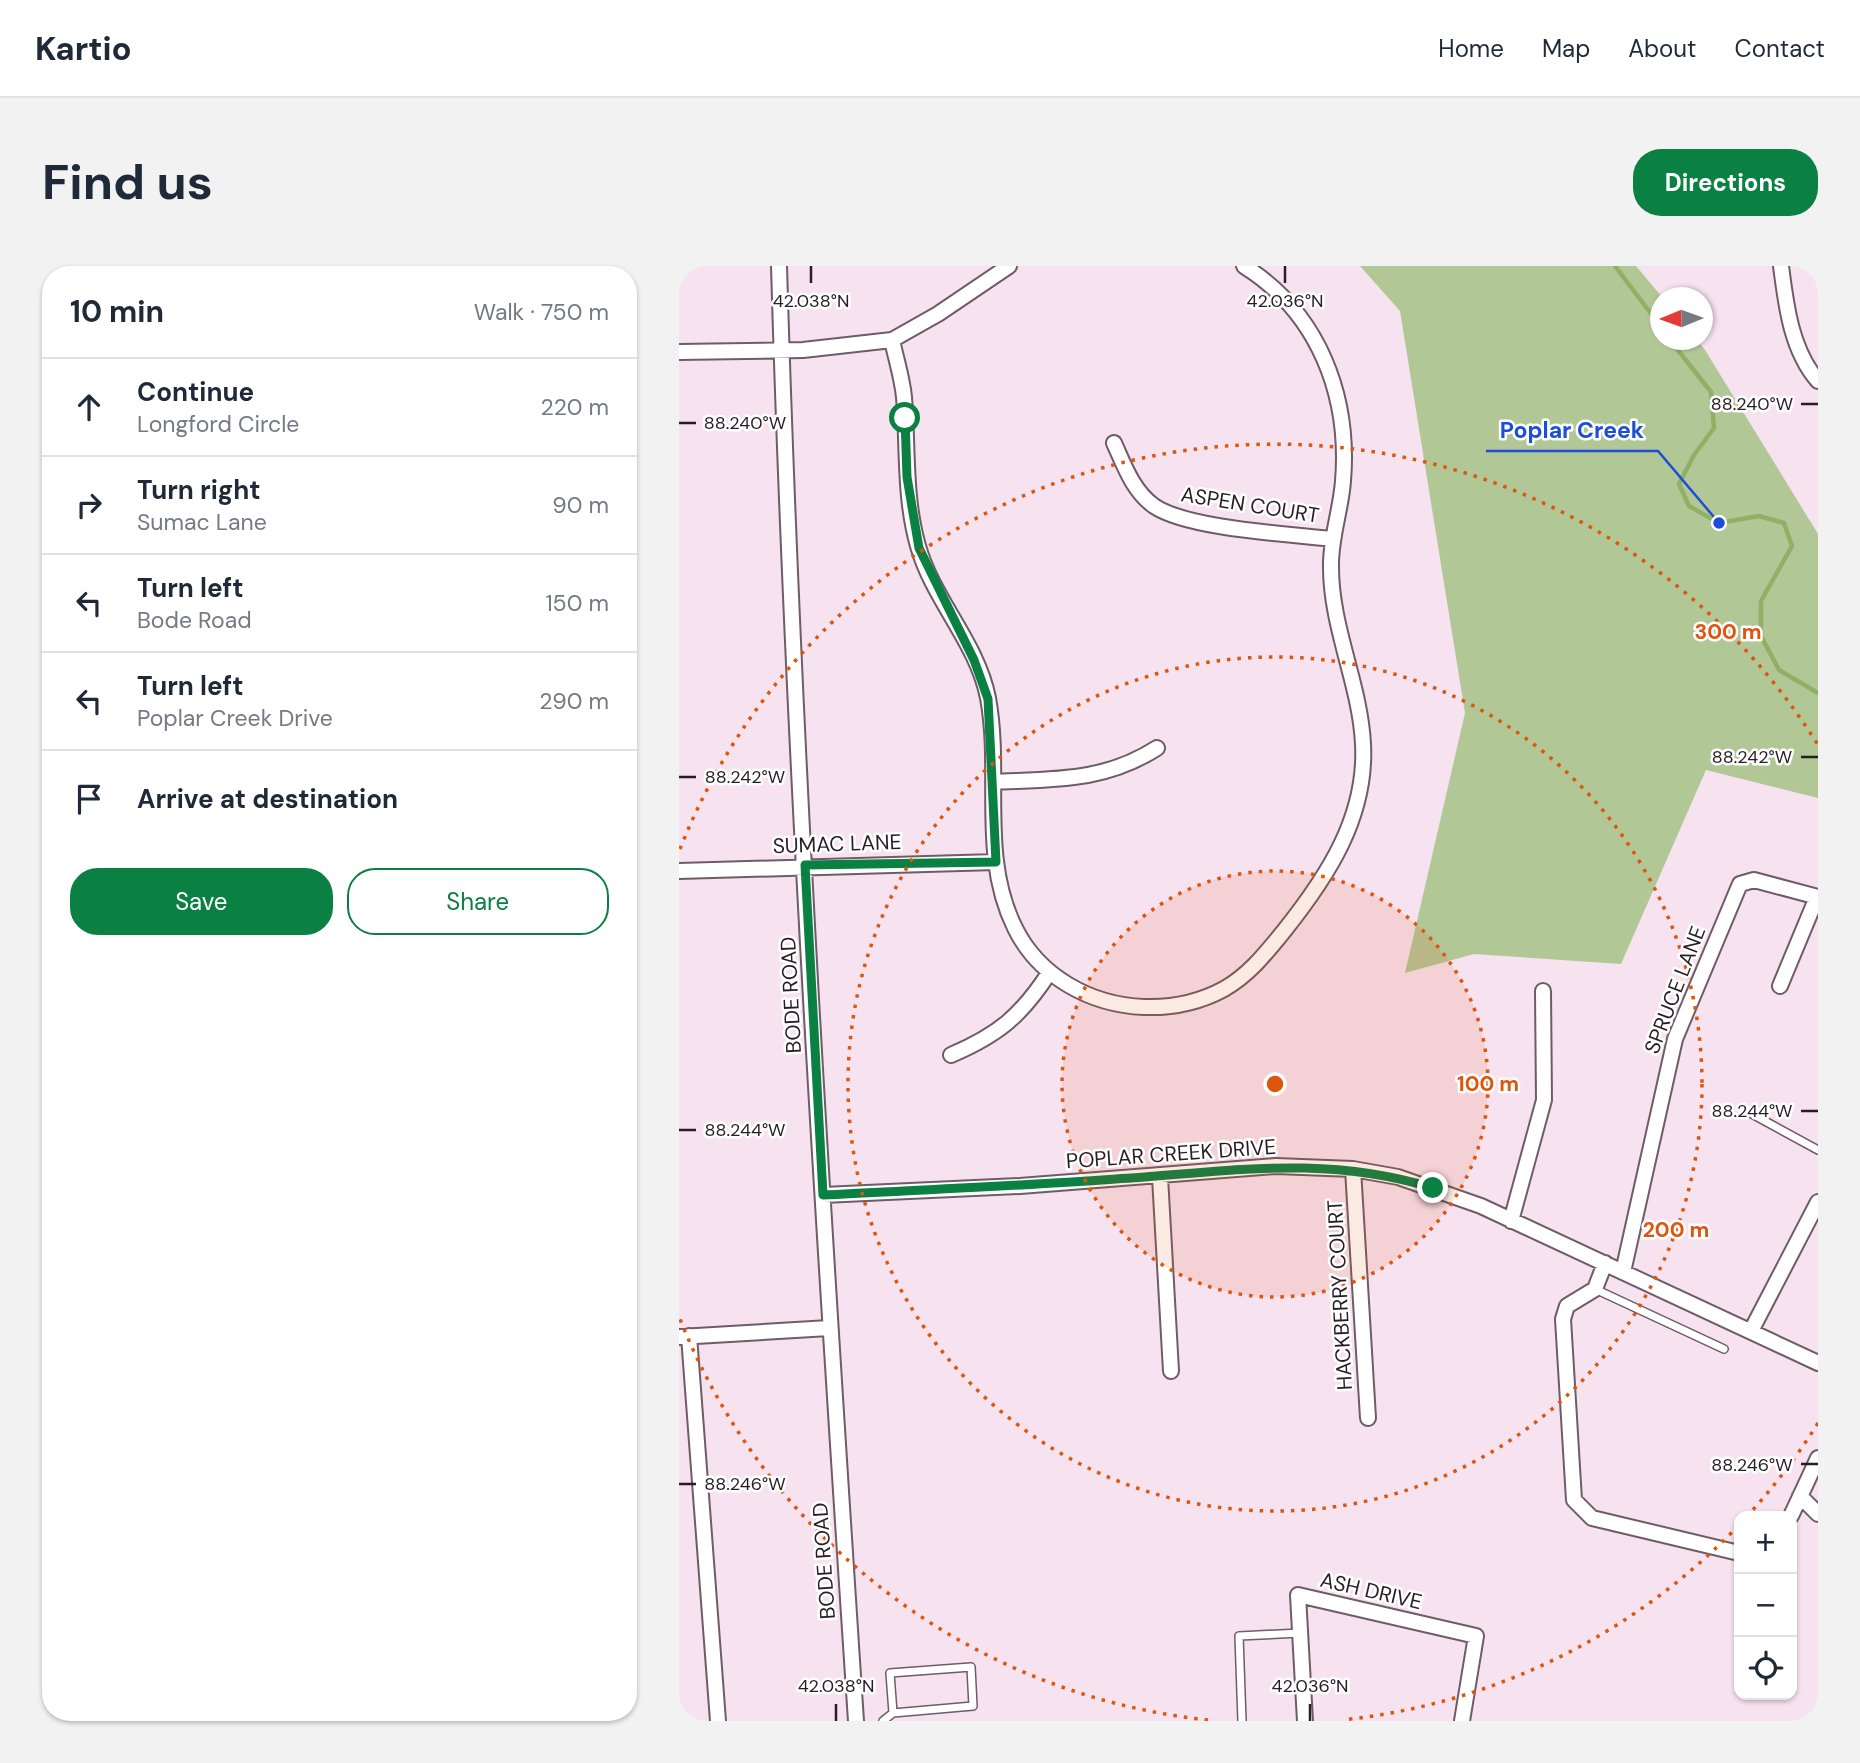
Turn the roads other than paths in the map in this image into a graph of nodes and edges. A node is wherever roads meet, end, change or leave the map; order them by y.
1 (779, 266) edge
2 (1009, 266) edge
3 (1244, 266) edge
4 (1781, 266) edge
5 (892, 340) junction
6 (781, 351) junction
7 (679, 352) edge
8 (1818, 381) edge
9 (1114, 443) dead end
10 (1332, 539) junction
11 (1157, 748) dead end
12 (993, 782) junction
13 (996, 862) junction
14 (805, 865) junction
15 (679, 871) edge
16 (1817, 897) edge
17 (1049, 973) junction
18 (1780, 986) dead end
19 (1543, 991) dead end
20 (951, 1055) dead end
21 (1752, 1114) dead end
22 (1818, 1150) edge
23 (1353, 1169) junction
24 (1160, 1177) junction
25 (823, 1195) junction
26 (1818, 1202) edge
27 (1511, 1221) junction
28 (1605, 1264) junction
29 (1623, 1272) junction
30 (1595, 1289) junction
31 (829, 1328) junction
32 (1751, 1331) junction
33 (684, 1337) edge
34 (1724, 1349) dead end
35 (1818, 1363) edge
36 (1171, 1371) dead end
37 (1368, 1418) dead end
38 (1818, 1458) edge
39 (1800, 1496) junction
40 (1793, 1511) edge
41 (1818, 1514) edge
42 (1734, 1552) edge
43 (1301, 1633) junction
44 (893, 1713) junction
45 (718, 1721) edge
46 (856, 1721) edge
47 (883, 1721) edge
48 (1242, 1721) edge
49 (1305, 1721) edge
50 (1462, 1721) edge

1 - 6 street, BODE ROAD
2 - 5 street
3 - 10 street
4 - 8 street
5 - 6 street
5 - 12 street
6 - 7 street
6 - 14 street, BODE ROAD
9 - 10 street, ASPEN COURT
10 - 17 street
11 - 12 street
12 - 13 street
13 - 14 street, SUMAC LANE
13 - 17 street
14 - 15 street, SUMAC LANE
14 - 25 street, BODE ROAD
16 - 18 street
16 - 29 street, SPRUCE LANE
17 - 20 street
19 - 27 street
21 - 22 lane
23 - 24 street, POPLAR CREEK DRIVE
23 - 27 street, POPLAR CREEK DRIVE
23 - 37 street, HACKBERRY COURT
24 - 25 street, POPLAR CREEK DRIVE
24 - 36 street
25 - 31 street, BODE ROAD
26 - 32 street
27 - 28 street, POPLAR CREEK DRIVE
28 - 29 street, POPLAR CREEK DRIVE
28 - 30 street
29 - 32 street, POPLAR CREEK DRIVE
30 - 34 lane
30 - 42 street
31 - 33 street
31 - 46 street, BODE ROAD
32 - 35 street, POPLAR CREEK DRIVE
33 - 45 street
38 - 39 street
39 - 40 street
39 - 41 street
43 - 48 lane
43 - 49 street, ASH DRIVE
43 - 50 street, ASH DRIVE
44 - 44 lane
44 - 47 lane

